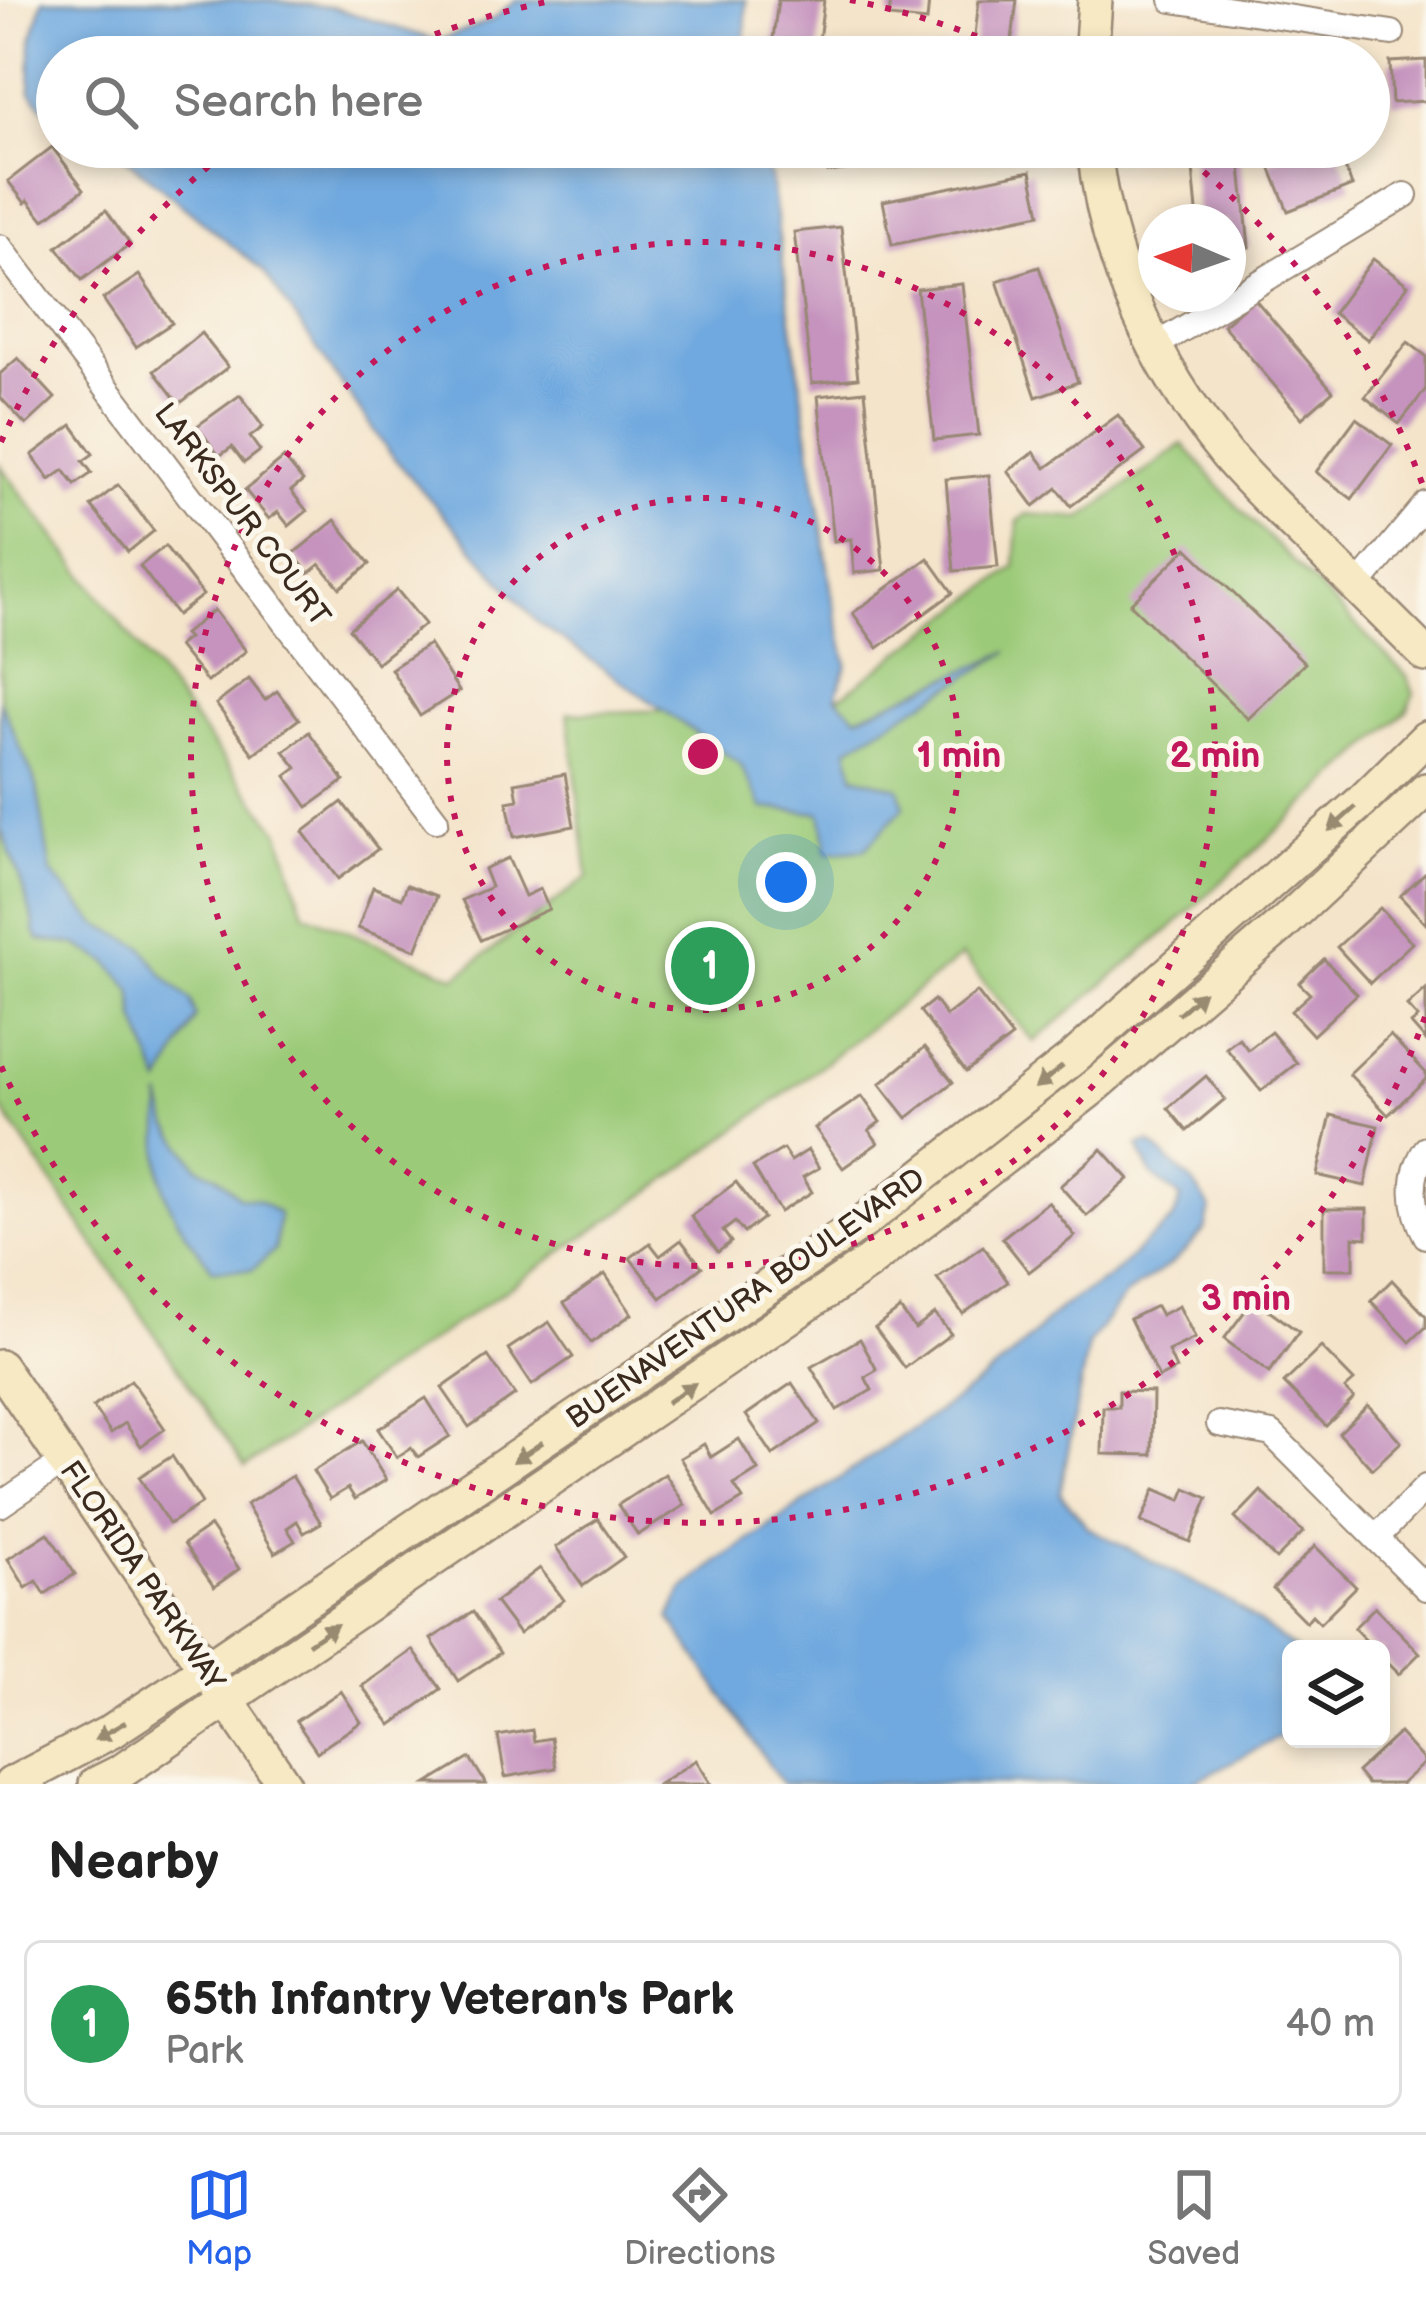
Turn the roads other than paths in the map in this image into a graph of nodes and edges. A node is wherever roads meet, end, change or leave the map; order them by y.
1 (1095, 0) edge
2 (1172, 0) edge
3 (1392, 34) dead end
4 (1092, 36) edge
5 (1098, 168) edge
6 (1405, 195) dead end
7 (0, 247) edge
8 (1154, 347) junction
9 (1426, 504) edge
10 (1357, 587) junction
11 (1426, 655) edge
12 (1426, 738) edge
13 (1426, 790) edge
14 (436, 820) dead end
15 (1426, 1149) edge
16 (1426, 1236) edge
17 (0, 1367) edge
18 (1220, 1424) dead end
19 (64, 1461) junction
20 (1426, 1487) edge
21 (0, 1505) edge
22 (1376, 1538) junction
23 (1426, 1588) edge
24 (205, 1670) junction
25 (226, 1700) junction
26 (11, 1784) edge
27 (96, 1784) edge
28 (284, 1784) edge

1 - 4 main road
2 - 3 street
5 - 8 main road
6 - 8 street
7 - 14 street, LARKSPUR COURT
8 - 10 main road
9 - 10 street
10 - 11 main road
12 -> 24 main road, BUENAVENTURA BOULEVARD
25 -> 13 main road, BUENAVENTURA BOULEVARD
15 - 16 street
17 - 19 main road, FLORIDA PARKWAY
18 - 22 street
19 - 21 street
19 - 24 main road, FLORIDA PARKWAY
20 - 22 street
22 - 23 street
24 - 25 main road, FLORIDA PARKWAY
24 -> 26 main road, BUENAVENTURA BOULEVARD
25 - 27 main road, BUENAVENTURA BOULEVARD
25 - 28 main road, FLORIDA PARKWAY

